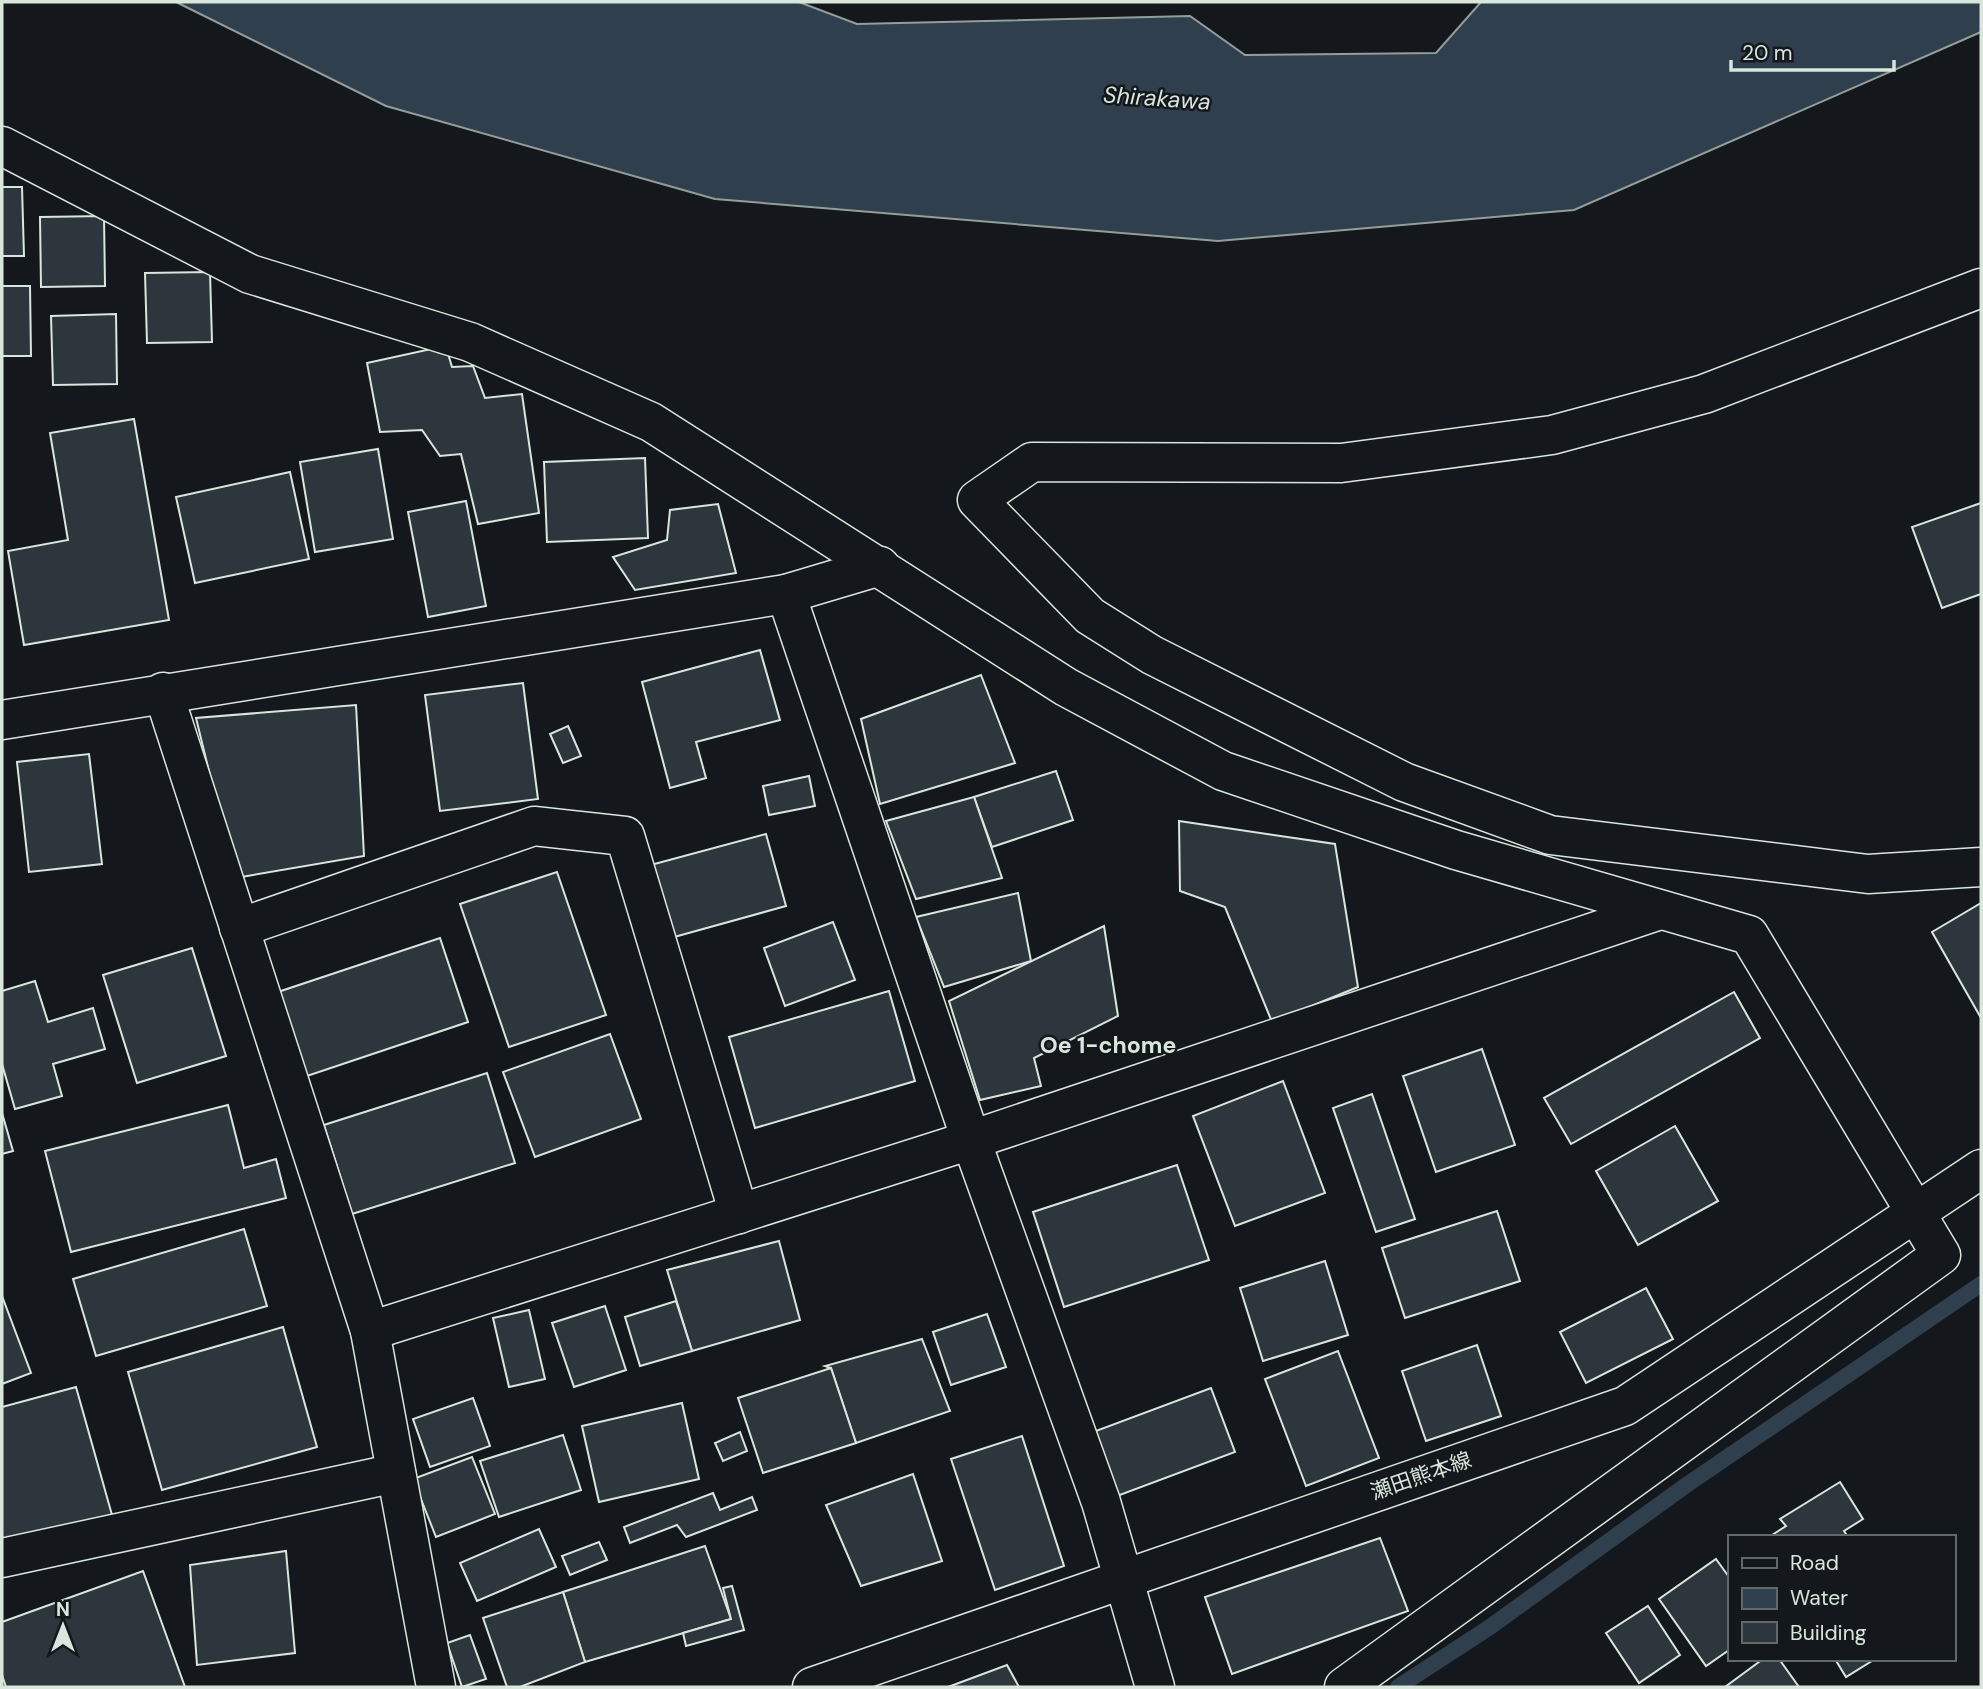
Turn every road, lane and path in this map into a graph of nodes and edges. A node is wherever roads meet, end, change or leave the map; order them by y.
1 (2, 146) edge
2 (1981, 288) edge
3 (880, 566) junction
4 (786, 594) junction
5 (163, 692) junction
6 (2, 720) edge
7 (1981, 867) edge
8 (1660, 910) junction
9 (239, 928) junction
10 (971, 1140) junction
11 (1981, 1169) edge
12 (1915, 1213) junction
13 (739, 1214) junction
14 (370, 1331) junction
15 (396, 1473) junction
16 (2, 1558) edge
17 (1125, 1579) junction
18 (1366, 1681) edge
19 (436, 1687) edge
20 (812, 1687) edge
21 (1155, 1687) edge

1 - 3 street
2 - 7 street
3 - 4 street
3 - 8 street
4 - 5 street
4 - 10 street
5 - 6 street
5 - 9 street
8 - 10 street
8 - 12 street
9 - 13 street
9 - 14 street
10 - 13 street
10 - 17 street
11 - 12 street, 瀬田熊本線
12 - 17 street, 瀬田熊本線
12 - 18 street
13 - 14 street
14 - 15 street
15 - 16 street
15 - 19 street
17 - 20 street, 瀬田熊本線
17 - 21 street

